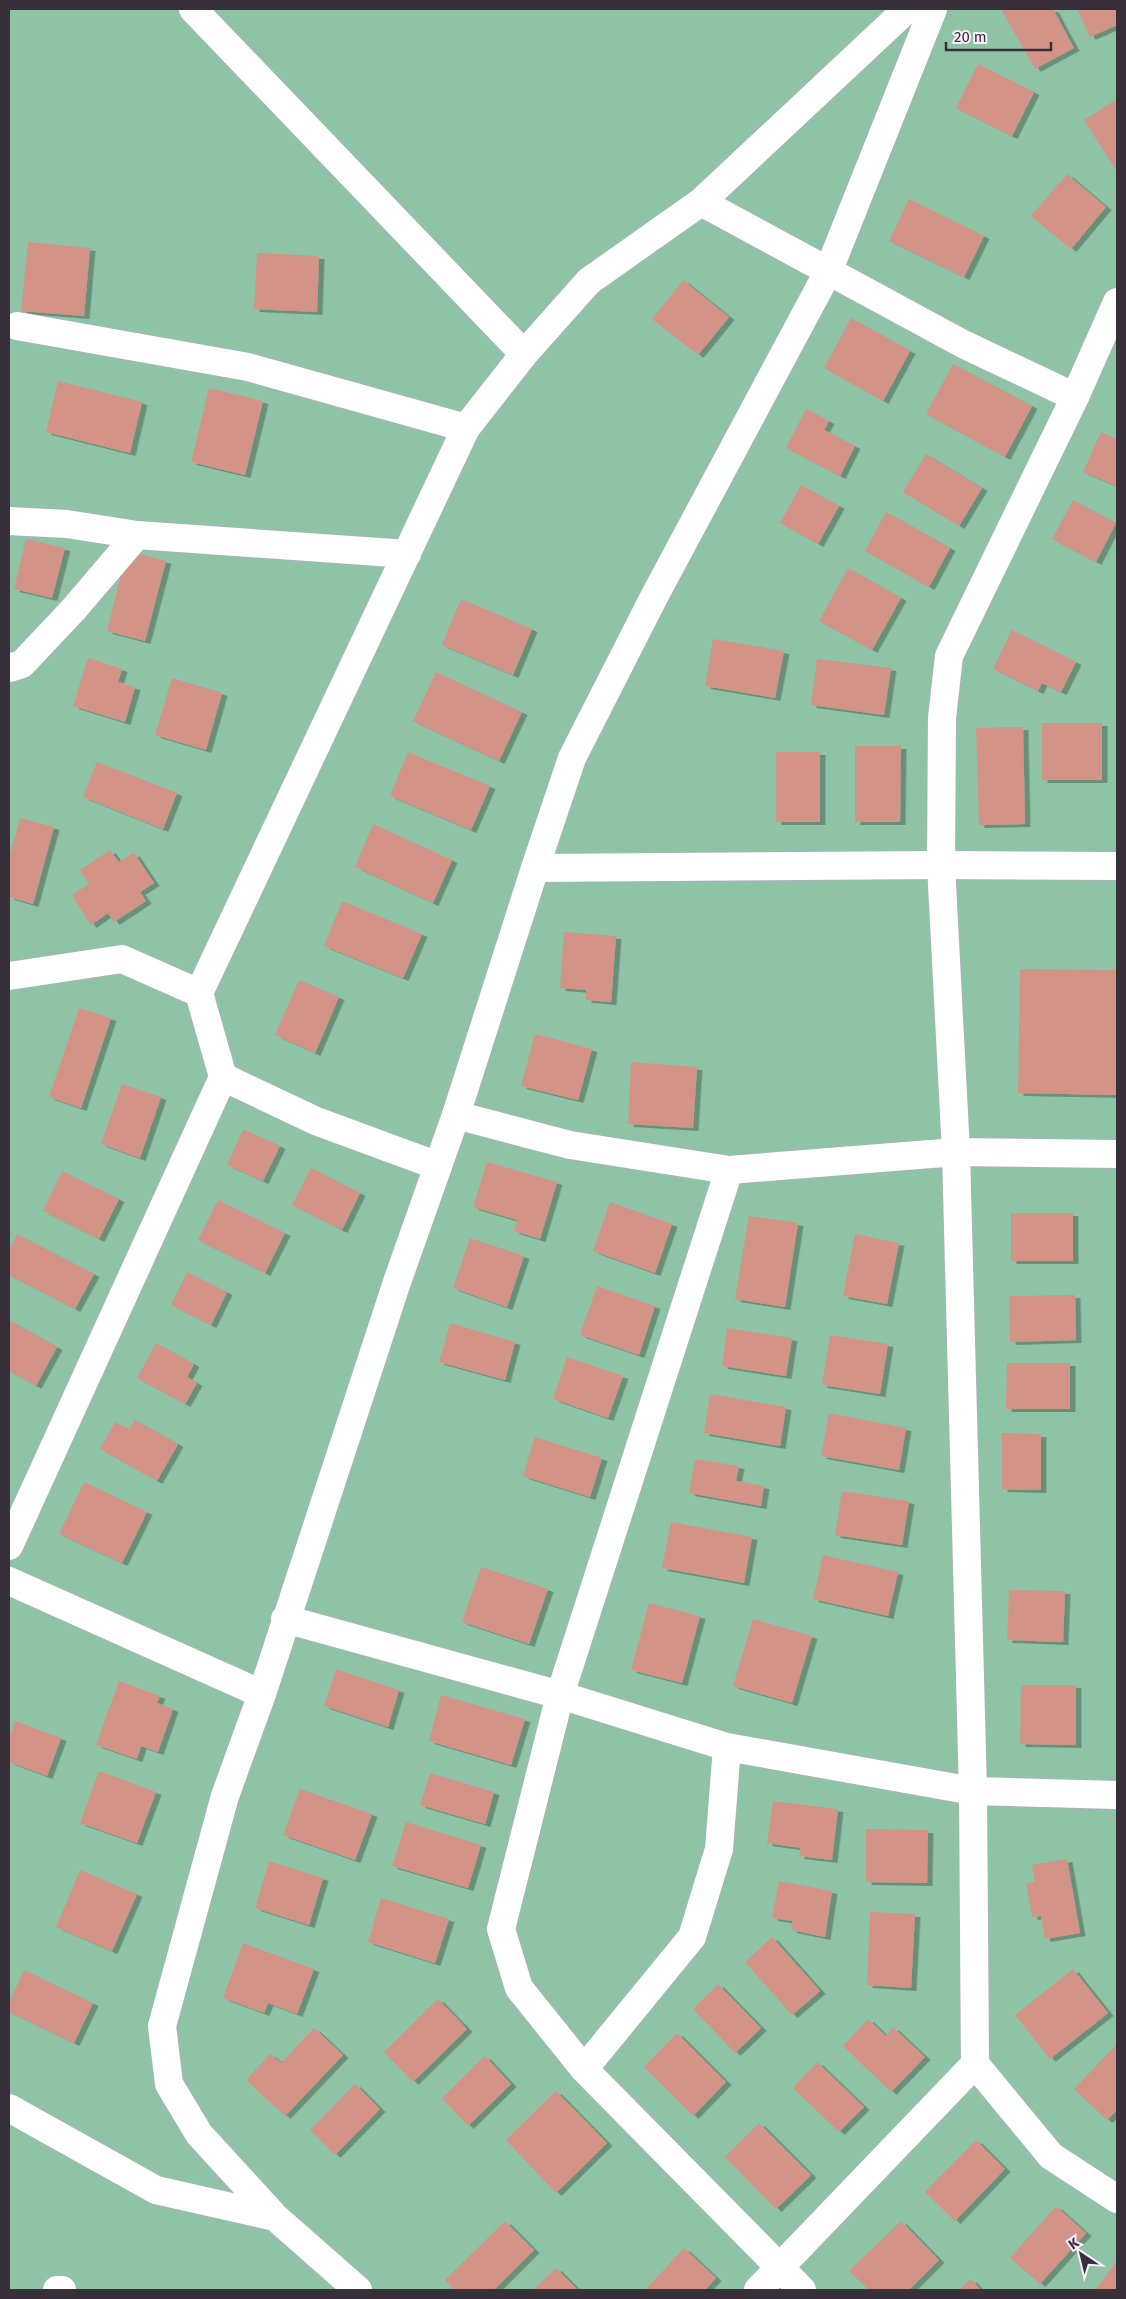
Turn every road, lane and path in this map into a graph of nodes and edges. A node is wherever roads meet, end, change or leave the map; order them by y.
1 (193, 9) edge
2 (907, 9) edge
3 (933, 9) edge
4 (702, 202) junction
5 (828, 272) junction
6 (1117, 302) edge
7 (17, 326) dead end
8 (524, 354) junction
9 (1075, 396) junction
10 (466, 428) junction
11 (9, 521) edge
12 (138, 535) junction
13 (407, 554) junction
14 (9, 668) edge
15 (941, 864) junction
16 (1117, 866) edge
17 (535, 868) junction
18 (9, 976) edge
19 (199, 993) junction
20 (223, 1077) junction
21 (456, 1115) junction
22 (956, 1152) junction
23 (1117, 1154) edge
24 (438, 1166) junction
25 (729, 1170) junction
26 (9, 1546) edge
27 (9, 1581) edge
28 (285, 1619) junction
29 (262, 1694) junction
30 (560, 1695) junction
31 (727, 1747) junction
32 (972, 1791) junction
33 (1117, 1795) edge
34 (975, 2064) junction
35 (584, 2069) junction
36 (9, 2108) edge
37 (1117, 2200) edge
38 (276, 2217) junction
39 (782, 2268) junction
40 (57, 2290) edge
41 (62, 2290) edge
42 (358, 2290) edge
43 (758, 2290) edge
44 (802, 2290) edge

1 - 8 street
2 - 4 street
3 - 5 street
4 - 5 street
4 - 8 street
5 - 9 street
5 - 17 street
6 - 9 street
7 - 10 street
8 - 10 street
9 - 15 street
10 - 13 street
11 - 12 street
12 - 13 street
12 - 14 street
13 - 19 street
15 - 16 street
15 - 17 street
15 - 22 street
17 - 21 street
18 - 19 street
19 - 20 street
20 - 24 street
20 - 26 street
21 - 24 street
21 - 25 street
22 - 23 street
22 - 25 street
22 - 32 street
24 - 28 street
25 - 30 street
27 - 29 street
28 - 29 street
28 - 30 street
29 - 38 street
30 - 31 street
30 - 35 street
31 - 32 street
31 - 35 street
32 - 33 street
32 - 34 street
34 - 37 street
34 - 39 street
35 - 39 street
36 - 38 street
38 - 42 street
39 - 43 street
39 - 44 street
40 - 41 street

